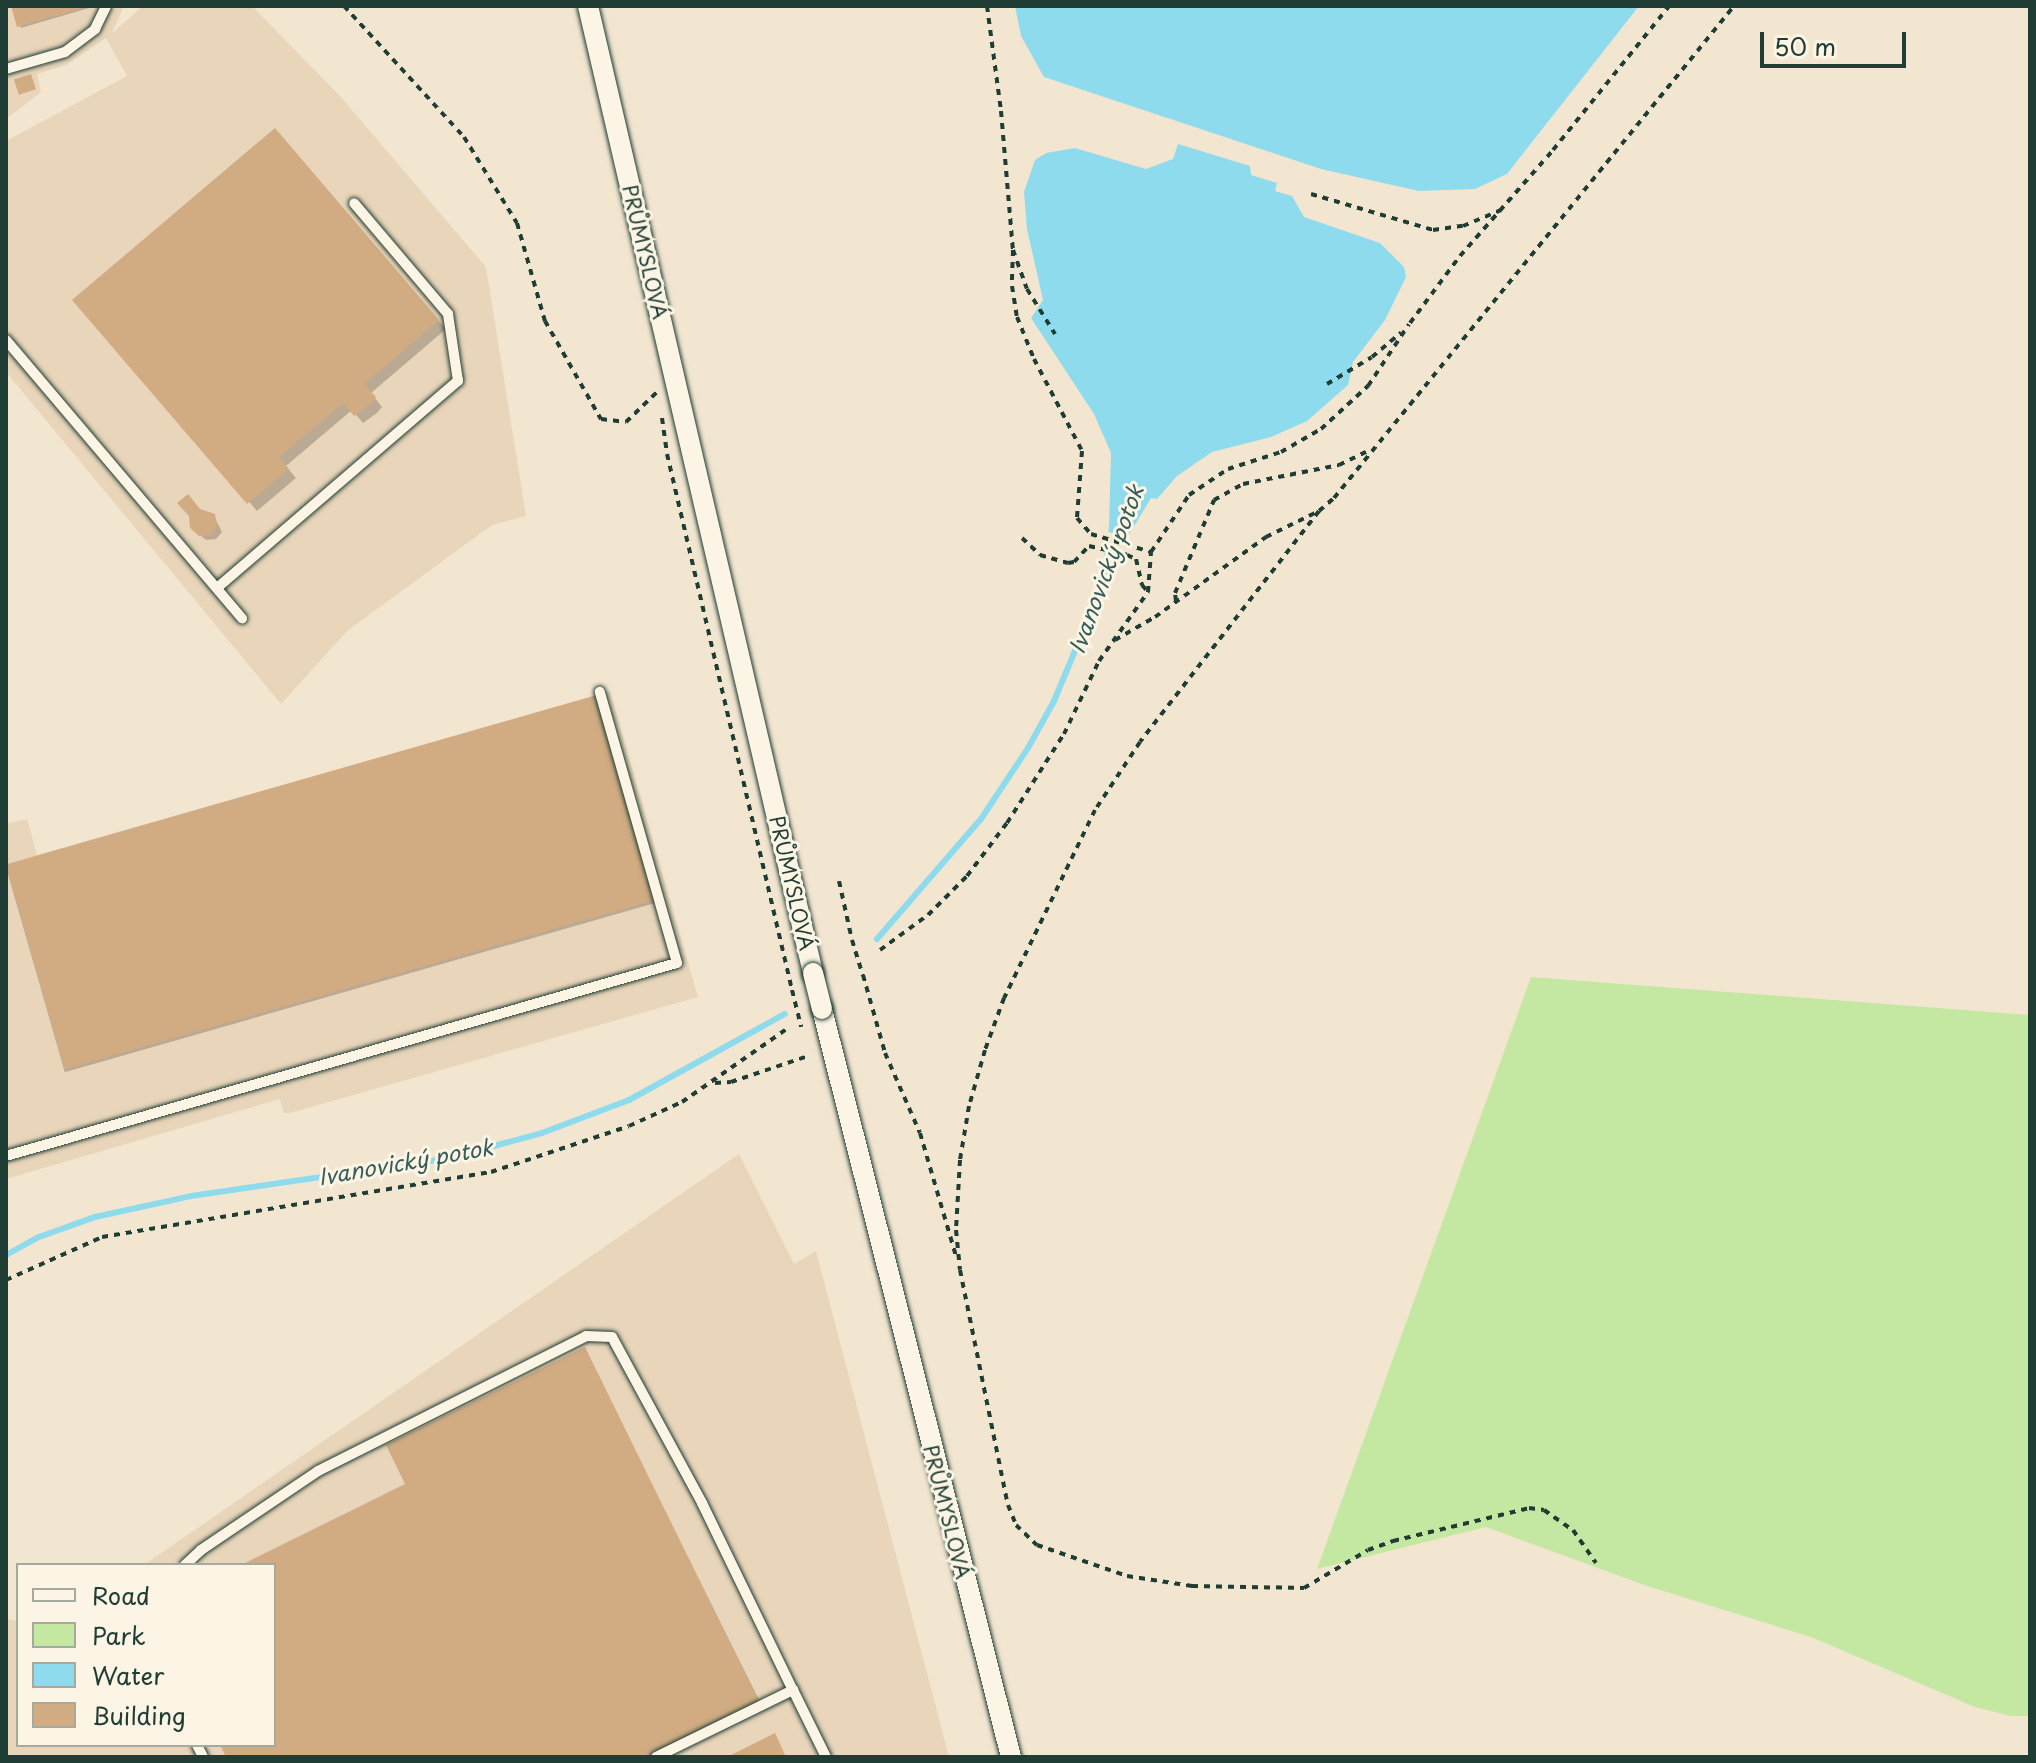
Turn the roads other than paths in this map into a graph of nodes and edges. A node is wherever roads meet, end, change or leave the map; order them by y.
1 (106, 6) edge
2 (588, 6) edge
3 (6, 69) edge
4 (354, 203) dead end
5 (6, 340) edge
6 (217, 588) junction
7 (242, 618) dead end
8 (600, 692) dead end
9 (6, 1156) edge
10 (187, 1563) edge
11 (793, 1690) junction
12 (656, 1757) edge
13 (826, 1757) edge
14 (1011, 1757) edge

1 - 3 lane
2 - 14 street, PRŮMYSLOVÁ, bridge
4 - 6 lane
5 - 6 lane
6 - 7 lane
8 - 9 lane
10 - 11 lane
11 - 12 lane
11 - 13 lane

